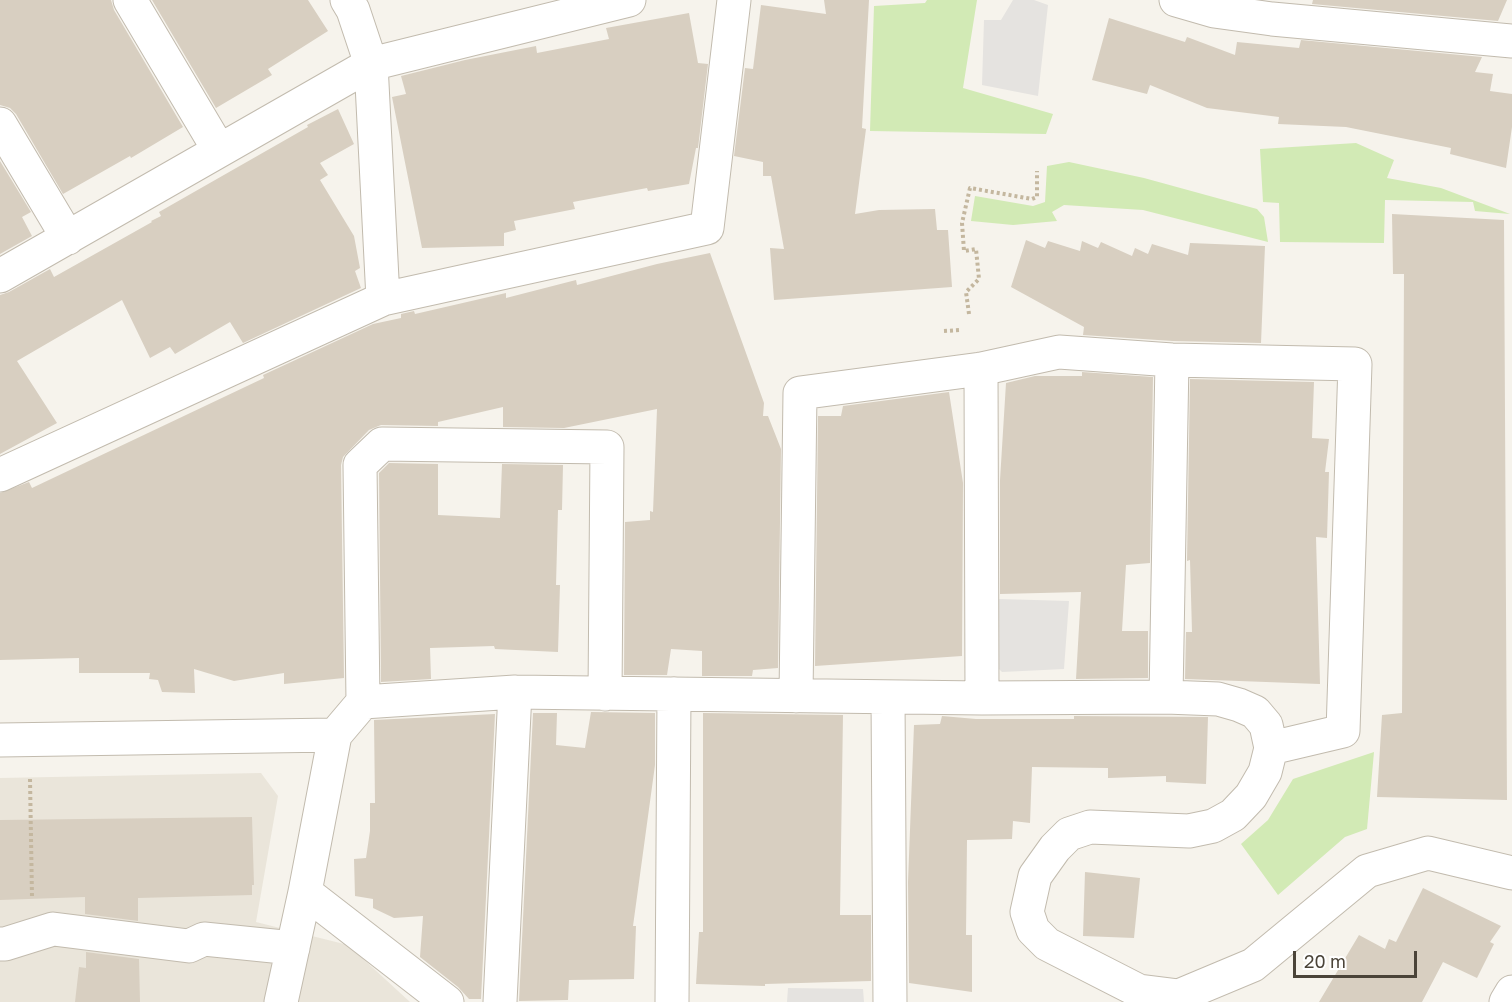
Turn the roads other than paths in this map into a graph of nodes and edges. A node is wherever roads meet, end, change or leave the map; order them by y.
1 (130, 0) edge
2 (347, 0) edge
3 (629, 0) edge
4 (734, 0) edge
5 (1176, 0) edge
6 (1512, 41) edge
7 (371, 64) junction
8 (0, 124) edge
9 (219, 150) junction
10 (68, 238) junction
11 (0, 276) edge
12 (383, 299) junction
13 (1172, 360) junction
14 (981, 369) junction
15 (0, 475) edge
16 (515, 692) junction
17 (605, 694) junction
18 (674, 694) junction
19 (796, 696) junction
20 (888, 697) junction
21 (1166, 697) junction
22 (982, 698) junction
23 (363, 702) junction
24 (335, 735) junction
25 (0, 740) edge
26 (1271, 748) junction
27 (1512, 873) edge
28 (305, 892) junction
29 (0, 944) edge
30 (293, 948) junction
31 (1512, 992) edge
32 (280, 1002) edge
33 (447, 1002) edge
34 (500, 1002) edge
35 (672, 1002) edge
36 (890, 1002) edge
37 (1506, 1002) edge

1 - 9 street
2 - 7 street
3 - 7 street
4 - 12 street
5 - 6 street
7 - 9 street
7 - 12 street
8 - 10 street
9 - 10 street
10 - 11 street
12 - 15 street
13 - 14 street
13 - 21 street
13 - 26 street
14 - 19 street
14 - 22 street
16 - 17 street
16 - 23 street
16 - 34 street
17 - 18 street
17 - 23 street
18 - 19 street
18 - 35 street
19 - 20 street
20 - 22 street
20 - 36 street
21 - 22 street
21 - 26 street
23 - 24 street
24 - 25 street
24 - 28 street
26 - 27 street
28 - 30 street
28 - 33 street
29 - 30 street
30 - 32 street
31 - 37 street

